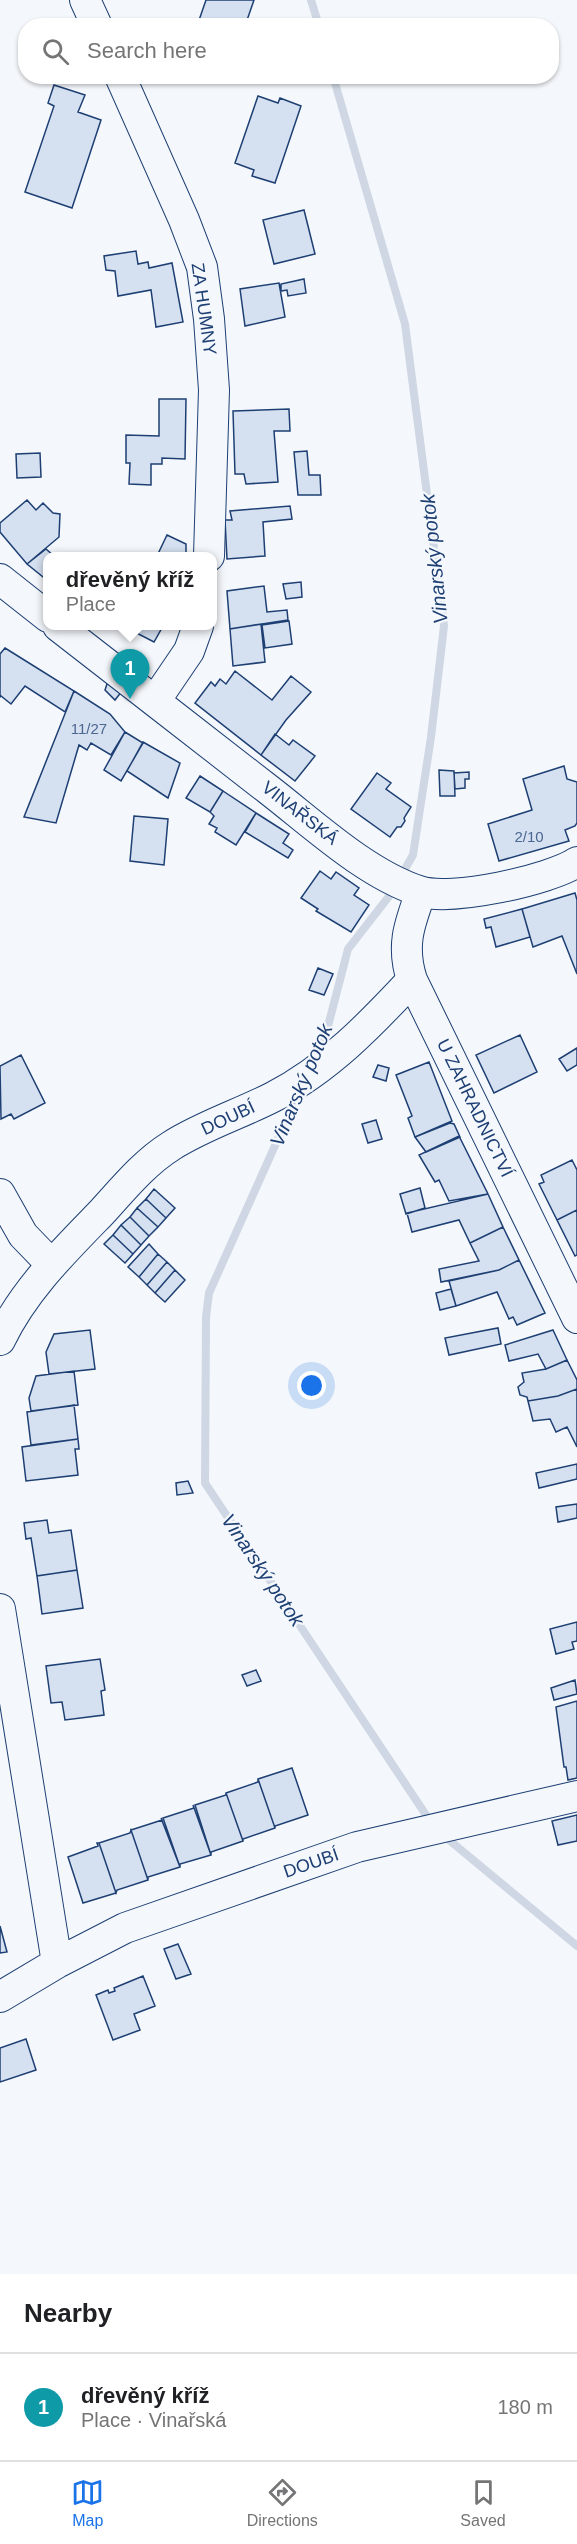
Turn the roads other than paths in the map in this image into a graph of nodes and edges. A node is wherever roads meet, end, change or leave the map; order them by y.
1 (85, 0) edge
2 (93, 18) edge
3 (124, 84) edge
4 (209, 552) edge
5 (0, 579) edge
6 (43, 613) edge
7 (63, 630) edge
8 (197, 630) edge
9 (155, 701) junction
10 (575, 866) edge
11 (421, 892) junction
12 (412, 980) junction
13 (0, 1194) edge
14 (52, 1265) junction
15 (577, 1318) edge
16 (0, 1340) edge
17 (0, 1609) edge
18 (577, 1796) edge
19 (57, 1963) junction
20 (0, 1997) edge

1 - 2 street
3 - 4 street, ZA HUMNY
5 - 6 street
7 - 9 street, VINAŘSKÁ
8 - 9 street
9 - 11 street, VINAŘSKÁ
10 - 11 street, VINAŘSKÁ
11 - 12 street, U ZAHRADNICTVÍ
12 - 14 street, DOUBÍ
12 - 15 street, U ZAHRADNICTVÍ
13 - 14 street
14 - 16 street, DOUBÍ
17 - 19 street
18 - 19 street, DOUBÍ
19 - 20 street, DOUBÍ

